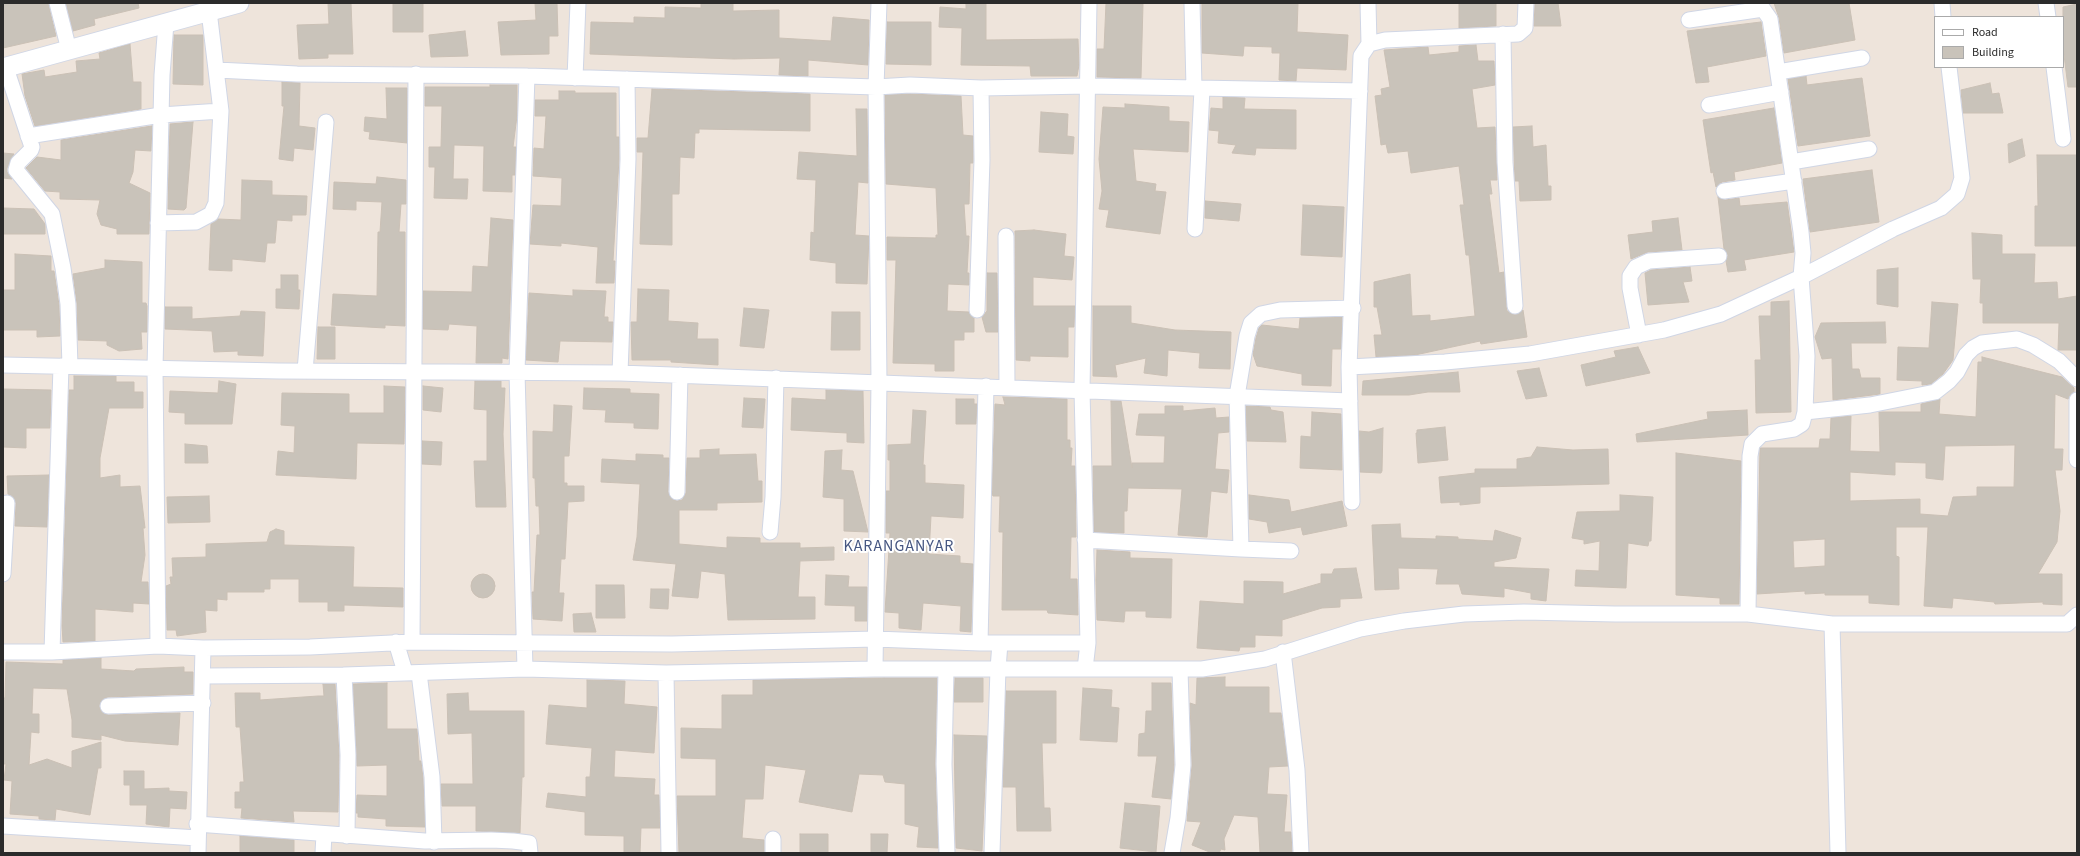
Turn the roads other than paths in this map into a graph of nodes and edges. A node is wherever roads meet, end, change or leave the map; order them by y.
1 (57, 3) edge
2 (239, 3) edge
3 (578, 3) edge
4 (878, 3) edge
5 (1089, 3) edge
6 (1192, 3) edge
7 (1368, 3) edge
8 (1526, 3) edge
9 (1942, 3) edge
10 (2046, 3) edge
11 (1758, 6) edge
12 (209, 11) junction
13 (1943, 16) edge
14 (2048, 16) edge
15 (1689, 20) dead end
16 (166, 23) junction
17 (1504, 34) junction
18 (1369, 44) junction
19 (69, 50) junction
20 (1862, 58) dead end
21 (4, 68) edge
22 (1949, 68) edge
23 (2054, 68) edge
24 (217, 70) junction
25 (1778, 72) junction
26 (416, 74) junction
27 (527, 76) junction
28 (575, 78) junction
29 (627, 79) junction
30 (876, 86) junction
31 (1088, 86) junction
32 (981, 88) junction
33 (1198, 89) junction
34 (1360, 91) junction
35 (1781, 92) junction
36 (1709, 105) dead end
37 (221, 111) junction
38 (162, 115) junction
39 (326, 122) dead end
40 (28, 136) junction
41 (2063, 139) dead end
42 (1869, 149) dead end
43 (1791, 162) junction
44 (1794, 181) junction
45 (1724, 191) dead end
46 (158, 223) junction
47 (1195, 229) dead end
48 (1006, 236) dead end
49 (1719, 256) dead end
50 (1801, 277) junction
51 (1515, 306) dead end
52 (1353, 308) junction
53 (977, 310) dead end
54 (1639, 335) junction
55 (3, 365) edge
56 (65, 366) junction
57 (1349, 367) junction
58 (155, 368) junction
59 (305, 371) junction
60 (413, 372) junction
61 (516, 372) junction
62 (620, 373) junction
63 (680, 375) junction
64 (776, 378) junction
65 (2077, 380) edge
66 (879, 382) junction
67 (986, 386) junction
68 (1007, 387) junction
69 (1082, 390) junction
70 (1238, 396) junction
71 (2077, 400) edge
72 (1350, 401) junction
73 (1805, 412) junction
74 (2077, 460) edge
75 (677, 492) dead end
76 (1352, 502) dead end
77 (7, 503) dead end
78 (770, 532) dead end
79 (1085, 540) junction
80 (1241, 549) junction
81 (1291, 551) dead end
82 (3, 574) edge
83 (1748, 614) junction
84 (2077, 615) edge
85 (1832, 624) junction
86 (412, 642) junction
87 (875, 642) junction
88 (980, 643) junction
89 (1000, 643) junction
90 (158, 646) junction
91 (203, 648) junction
92 (3, 652) edge
93 (52, 652) junction
94 (1284, 652) junction
95 (525, 656) junction
96 (1086, 656) junction
97 (404, 660) junction
98 (875, 665) junction
99 (946, 669) junction
100 (998, 669) junction
101 (1180, 670) junction
102 (666, 673) junction
103 (344, 674) junction
104 (204, 676) junction
105 (203, 703) junction
106 (108, 706) dead end
107 (3, 826) edge
108 (324, 834) junction
109 (348, 836) junction
110 (198, 839) edge
111 (427, 845) edge
112 (322, 853) edge
113 (530, 853) edge
114 (669, 853) edge
115 (947, 853) edge
116 (992, 853) edge
117 (1172, 853) edge
118 (1301, 853) edge
119 (1838, 853) edge

1 - 19 street
2 - 12 street
3 - 28 street
4 - 30 street
5 - 31 street
6 - 33 street
7 - 18 street
8 - 17 street
9 - 13 street
10 - 14 street
11 - 15 street
11 - 25 street
12 - 16 street
12 - 24 street
16 - 19 street
16 - 38 street
17 - 18 street
17 - 51 street
18 - 34 street
19 - 21 street
20 - 25 street
21 - 40 street
22 - 50 street
23 - 41 street
24 - 26 street
24 - 37 street
25 - 35 street
26 - 27 street
26 - 60 street
27 - 28 street
27 - 61 street
28 - 29 street
29 - 30 street
29 - 62 street
30 - 32 street
30 - 66 street
31 - 32 street
31 - 33 street
31 - 69 street
32 - 53 street
33 - 34 street
33 - 47 street
34 - 52 street
35 - 36 street
35 - 43 street
37 - 38 street
37 - 46 street
38 - 40 street
38 - 46 street
39 - 59 street
40 - 56 street
42 - 43 street
43 - 44 street
44 - 45 street
44 - 50 street
46 - 58 street
48 - 68 street
49 - 54 street
50 - 54 street
50 - 73 street
52 - 57 street
52 - 70 street
54 - 57 street
55 - 56 street
56 - 58 street
56 - 93 street
57 - 72 street
58 - 59 street
58 - 90 street
59 - 60 street
60 - 61 street
60 - 86 street
61 - 62 street
61 - 95 street
62 - 63 street
63 - 64 street
63 - 75 street
64 - 66 street
64 - 78 street
65 - 73 street
66 - 67 street
66 - 87 street
67 - 68 street
67 - 88 street
68 - 69 street
69 - 70 street
69 - 79 street
70 - 72 street
70 - 80 street
71 - 74 street
72 - 76 street
73 - 83 street
77 - 82 street
79 - 80 street
79 - 96 street
80 - 81 street
83 - 85 street
83 - 94 street
84 - 85 street
85 - 119 street
86 - 95 street
86 - 97 street
87 - 88 street
87 - 95 street
87 - 98 street
88 - 89 street
89 - 96 street
89 - 100 street
90 - 91 street
90 - 93 street
91 - 97 street
91 - 104 street
92 - 93 street
94 - 101 street
94 - 118 street
95 - 97 street
95 - 102 street
96 - 100 street
96 - 101 street
97 - 103 street
97 - 111 street
98 - 99 street
98 - 102 street
99 - 100 street
99 - 115 street
100 - 116 street
101 - 117 street
102 - 114 street
103 - 104 street
103 - 109 street
104 - 105 street
105 - 106 street
105 - 110 street
107 - 110 street
108 - 109 street
108 - 110 street
108 - 112 street
109 - 111 street
111 - 113 street

